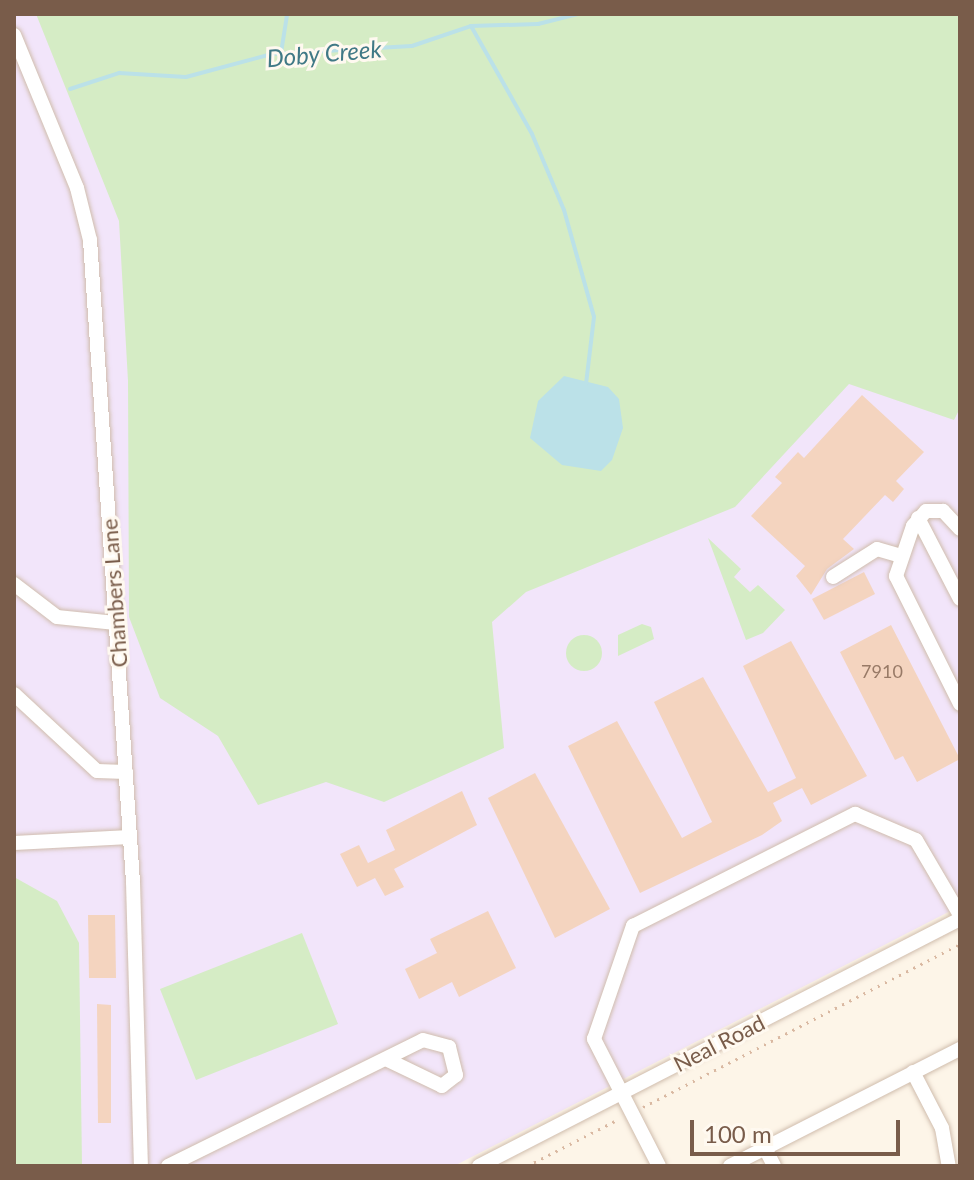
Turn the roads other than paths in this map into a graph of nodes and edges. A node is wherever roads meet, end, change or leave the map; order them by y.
1 (14, 35) edge
2 (918, 518) junction
3 (960, 529) edge
4 (902, 556) junction
5 (833, 577) dead end
6 (14, 584) edge
7 (960, 599) edge
8 (116, 623) junction
9 (14, 694) edge
10 (960, 704) edge
11 (126, 772) junction
12 (130, 837) junction
13 (14, 843) edge
14 (960, 917) edge
15 (960, 1049) edge
16 (386, 1059) junction
17 (913, 1072) junction
18 (621, 1093) junction
19 (765, 1148) junction
20 (141, 1166) edge
21 (168, 1166) edge
22 (479, 1166) edge
23 (659, 1166) edge
24 (730, 1166) edge
25 (774, 1166) edge
26 (949, 1166) edge

1 - 8 street, Chambers Lane
2 - 3 street
2 - 4 street
2 - 7 street
4 - 5 street
4 - 10 street
6 - 8 street
8 - 11 street, Chambers Lane
9 - 11 street
11 - 12 street, Chambers Lane
12 - 13 street
12 - 20 street, Chambers Lane
14 - 18 street, Neal Road
14 - 18 street
15 - 17 street
16 - 16 street
16 - 21 street
17 - 19 street
17 - 26 street
18 - 22 street, Neal Road
18 - 23 street
19 - 24 street
19 - 25 street

